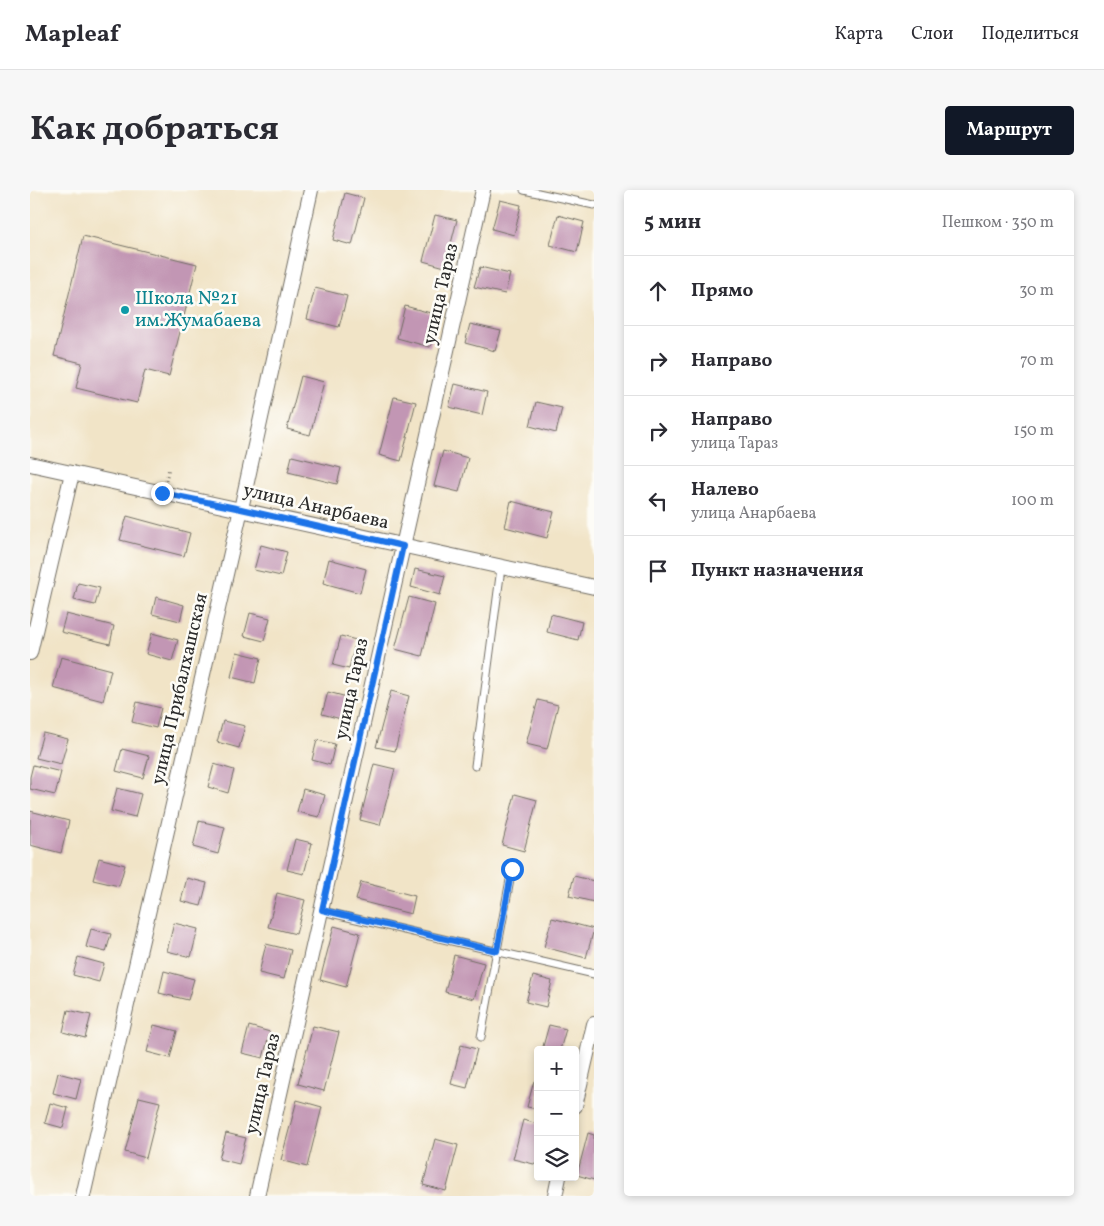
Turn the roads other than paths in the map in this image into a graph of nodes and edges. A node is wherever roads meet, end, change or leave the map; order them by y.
1 (311, 190) edge
2 (483, 190) edge
3 (524, 190) edge
4 (594, 205) edge
5 (30, 464) edge
6 (72, 473) junction
7 (241, 509) junction
8 (403, 546) junction
9 (500, 568) junction
10 (594, 587) edge
11 (30, 653) edge
12 (475, 766) dead end
13 (512, 869) dead end
14 (322, 910) junction
15 (497, 951) junction
16 (594, 974) edge
17 (594, 1024) edge
18 (481, 1036) dead end
19 (578, 1091) edge
20 (558, 1181) edge
21 (83, 1196) edge
22 (257, 1196) edge
23 (555, 1196) edge

1 - 7 street, улица Прибалхашская
2 - 8 street, улица Тараз
3 - 4 lane
5 - 6 street, улица Анарбаева
6 - 7 street, улица Анарбаева
6 - 11 street
7 - 8 street, улица Анарбаева
7 - 21 street, улица Прибалхашская
8 - 9 street, улица Анарбаева
8 - 14 street, улица Тараз
9 - 10 street, улица Анарбаева
9 - 12 lane
13 - 15 lane
14 - 15 lane
14 - 22 street, улица Тараз
15 - 16 lane
15 - 18 lane
17 - 19 street
20 - 23 street

